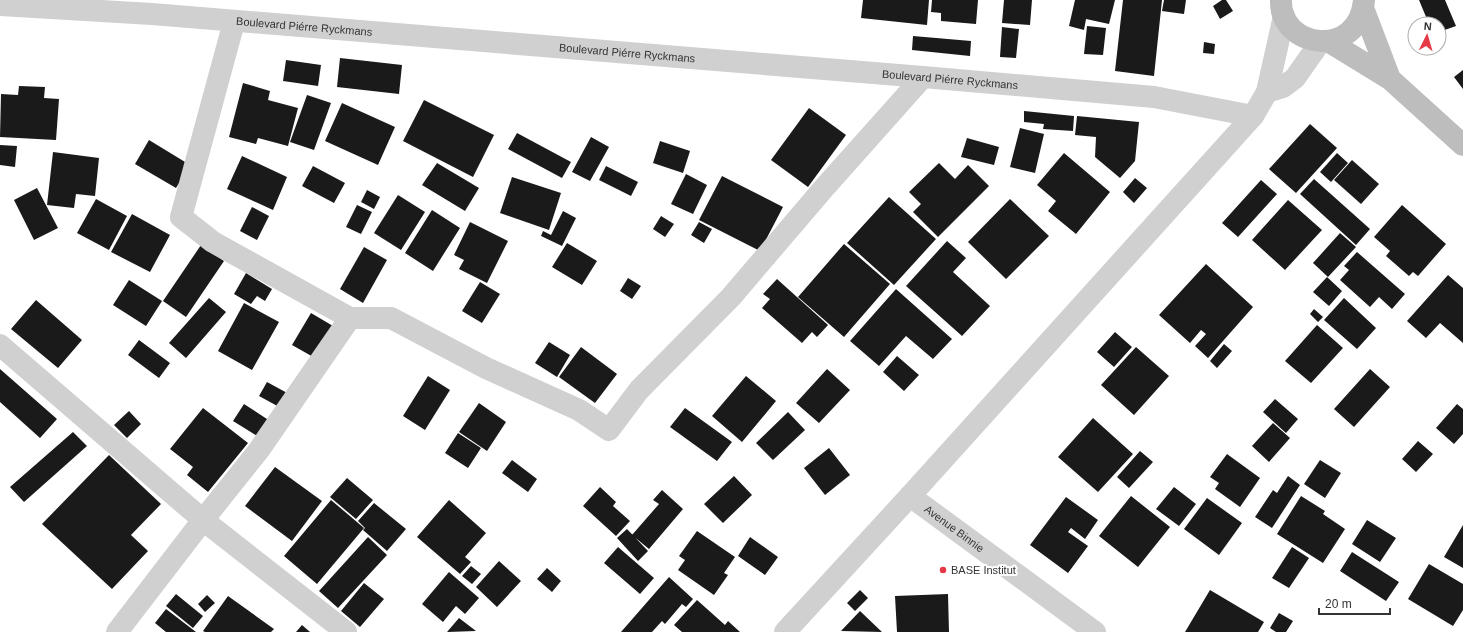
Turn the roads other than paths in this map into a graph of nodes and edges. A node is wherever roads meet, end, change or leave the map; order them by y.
1 (1364, 4) edge
2 (0, 5) edge
3 (1282, 8) edge
4 (234, 22) junction
5 (1324, 41) junction
6 (923, 77) junction
7 (1390, 79) junction
8 (1268, 92) junction
9 (1253, 116) junction
10 (1463, 145) edge
11 (350, 318) junction
12 (0, 345) edge
13 (910, 496) junction
14 (204, 520) junction
15 (117, 632) edge
16 (346, 632) edge
17 (785, 632) edge
18 (1095, 632) edge

1 - 5 street
1 - 7 street
2 - 4 street, Boulevard Piérre Ryckmans
3 - 5 street
3 - 8 street
4 - 6 street, Boulevard Piérre Ryckmans
4 - 11 street
5 - 7 street
5 - 8 street
6 - 9 street, Boulevard Piérre Ryckmans
6 - 11 street
7 - 10 street
8 - 9 street
9 - 13 street
11 - 14 street
12 - 14 street
13 - 17 street
13 - 18 street, Avenue Binnie
14 - 15 street
14 - 16 street

